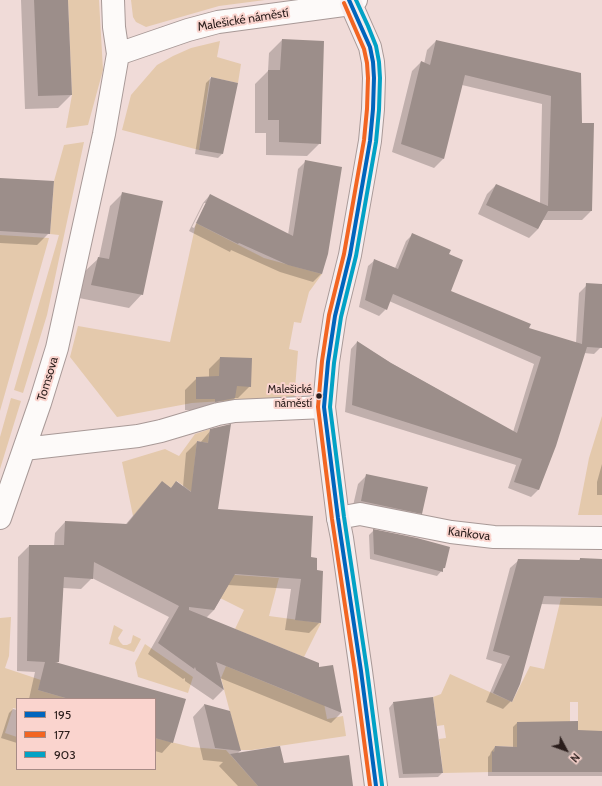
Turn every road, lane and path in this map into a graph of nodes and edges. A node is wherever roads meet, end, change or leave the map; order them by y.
1 (113, 0) edge
2 (354, 2) edge
3 (118, 54) junction
4 (324, 407) junction
5 (24, 449) junction
6 (0, 518) edge
7 (338, 518) junction
8 (602, 538) edge
9 (376, 786) edge

1 - 3 street
2 - 3 street, Malešické náměstí
2 - 4 main road
3 - 5 street, Tomsova
4 - 5 street
4 - 7 main road
5 - 6 street, Tomsova
7 - 8 street, Kaňkova
7 - 9 main road

